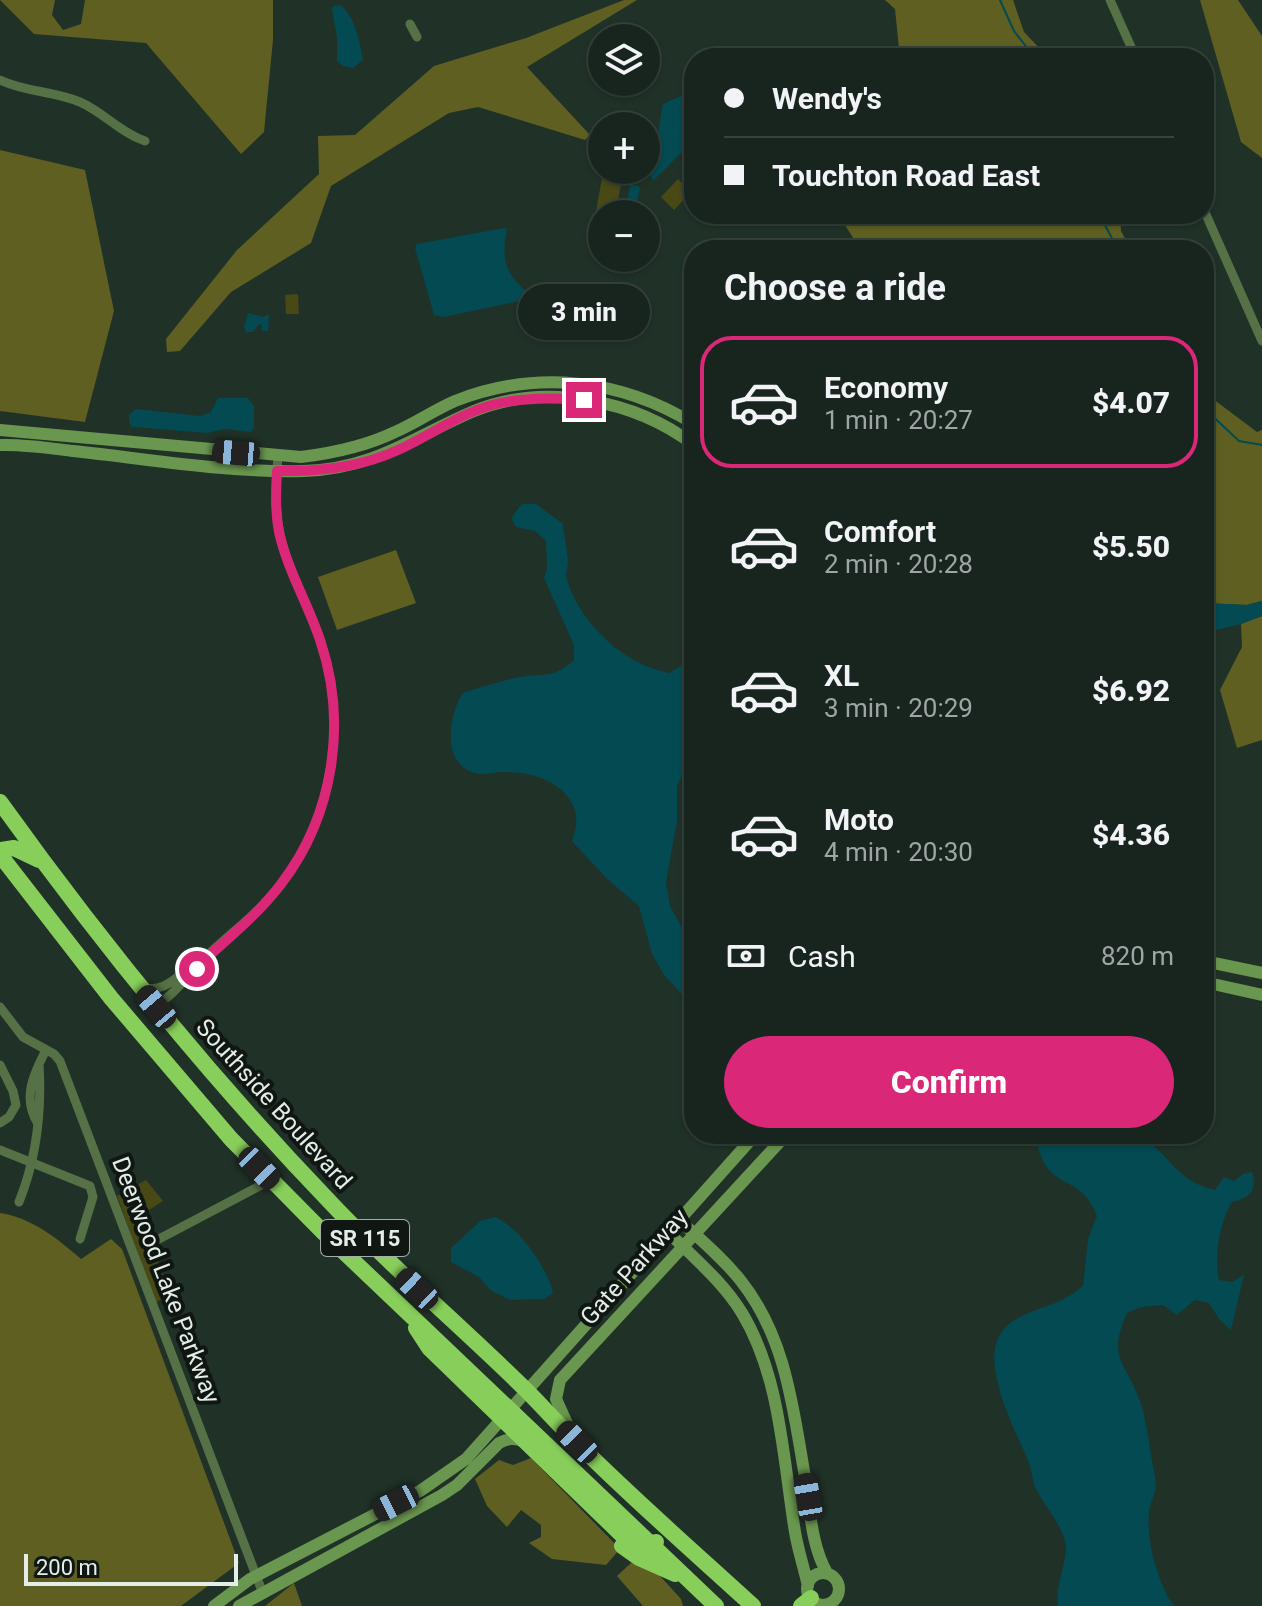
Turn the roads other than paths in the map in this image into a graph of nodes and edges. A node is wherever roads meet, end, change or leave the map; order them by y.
1 (1110, 0) edge
2 (410, 24) dead end
3 (417, 37) dead end
4 (1132, 48) edge
5 (0, 80) edge
6 (145, 141) dead end
7 (1210, 224) edge
8 (1262, 341) edge
9 (596, 385) junction
10 (610, 388) junction
11 (591, 400) junction
12 (607, 404) junction
13 (684, 418) edge
14 (0, 430) edge
15 (108, 439) junction
16 (684, 439) edge
17 (0, 445) edge
18 (107, 454) junction
19 (278, 456) junction
20 (277, 471) junction
21 (0, 802) edge
22 (0, 852) edge
23 (44, 863) junction
24 (6, 869) edge
25 (203, 961) junction
26 (1214, 963) edge
27 (1262, 973) edge
28 (136, 983) junction
29 (1214, 984) edge
30 (1262, 995) edge
31 (111, 998) junction
32 (0, 1007) edge
33 (156, 1007) junction
34 (133, 1026) junction
35 (187, 1044) junction
36 (46, 1050) junction
37 (0, 1065) edge
38 (0, 1123) edge
39 (747, 1144) edge
40 (778, 1144) edge
41 (0, 1150) edge
42 (33, 1164) junction
43 (271, 1180) junction
44 (19, 1202) dead end
45 (679, 1220) junction
46 (668, 1232) junction
47 (694, 1234) junction
48 (80, 1239) dead end
49 (159, 1239) dead end
50 (683, 1247) junction
51 (526, 1390) junction
52 (506, 1412) junction
53 (577, 1442) junction
54 (530, 1445) junction
55 (447, 1472) junction
56 (457, 1485) junction
57 (591, 1504) junction
58 (376, 1513) junction
59 (384, 1527) junction
60 (667, 1528) junction
61 (653, 1545) junction
62 (827, 1573) junction
63 (256, 1576) junction
64 (691, 1582) junction
65 (262, 1591) junction
66 (813, 1600) edge
67 (840, 1601) edge
68 (214, 1606) edge
69 (239, 1606) edge
70 (716, 1606) edge
71 (753, 1606) edge

1 - 4 street
2 - 3 street
5 - 6 street
7 - 8 street
9 - 10 street
9 - 11 street
9 - 19 street
10 - 12 street
10 - 13 street
11 - 12 street
11 - 20 street
12 - 16 street
14 - 15 street
15 - 18 street
15 - 19 street
17 - 18 street
18 - 20 street
19 - 20 street
20 - 25 street
21 - 23 highway, Southside Boulevard / SR 115
22 - 23 highway
22 - 24 highway, Southside Boulevard / SR 115
23 - 28 highway, Southside Boulevard / SR 115
24 - 31 highway, Southside Boulevard / SR 115
25 - 28 street
25 - 33 street
26 - 27 street
28 - 33 highway, Southside Boulevard / SR 115
29 - 30 street
31 - 33 highway
31 - 34 highway, Southside Boulevard / SR 115
32 - 36 street, Deerwood Lake Parkway
33 - 35 highway, Southside Boulevard / SR 115
34 - 35 highway
34 - 43 highway, Southside Boulevard / SR 115
35 - 51 highway, Southside Boulevard / SR 115
36 - 42 street
36 - 63 street, Deerwood Lake Parkway
37 - 38 street
39 - 45 street, Gate Parkway
40 - 47 street, Gate Parkway
41 - 42 street
42 - 44 street
42 - 48 street
43 - 49 street
43 - 52 highway, Southside Boulevard / SR 115
45 - 46 street, Gate Parkway
45 - 47 street
46 - 50 street
46 - 51 street, Gate Parkway
47 - 50 street, Gate Parkway
47 - 62 street
50 - 53 street, Gate Parkway
50 - 66 street
51 - 52 street, Gate Parkway
51 - 53 highway, Southside Boulevard / SR 115
52 - 54 highway
52 - 55 street, Gate Parkway
52 - 61 highway, Southside Boulevard / SR 115
53 - 60 highway, Southside Boulevard / SR 115
54 - 56 street
54 - 57 highway
55 - 56 street
55 - 58 street, Gate Parkway
56 - 59 street
57 - 61 highway
57 - 64 highway
58 - 59 street
58 - 63 street, Gate Parkway
59 - 65 street
60 - 61 highway
60 - 71 highway, Southside Boulevard / SR 115
61 - 64 highway, Southside Boulevard / SR 115
62 - 66 street
62 - 67 street
63 - 65 street, Deerwood Lake Parkway
63 - 68 street, Gate Parkway
64 - 70 highway, Southside Boulevard / SR 115
65 - 69 street
66 - 67 street

